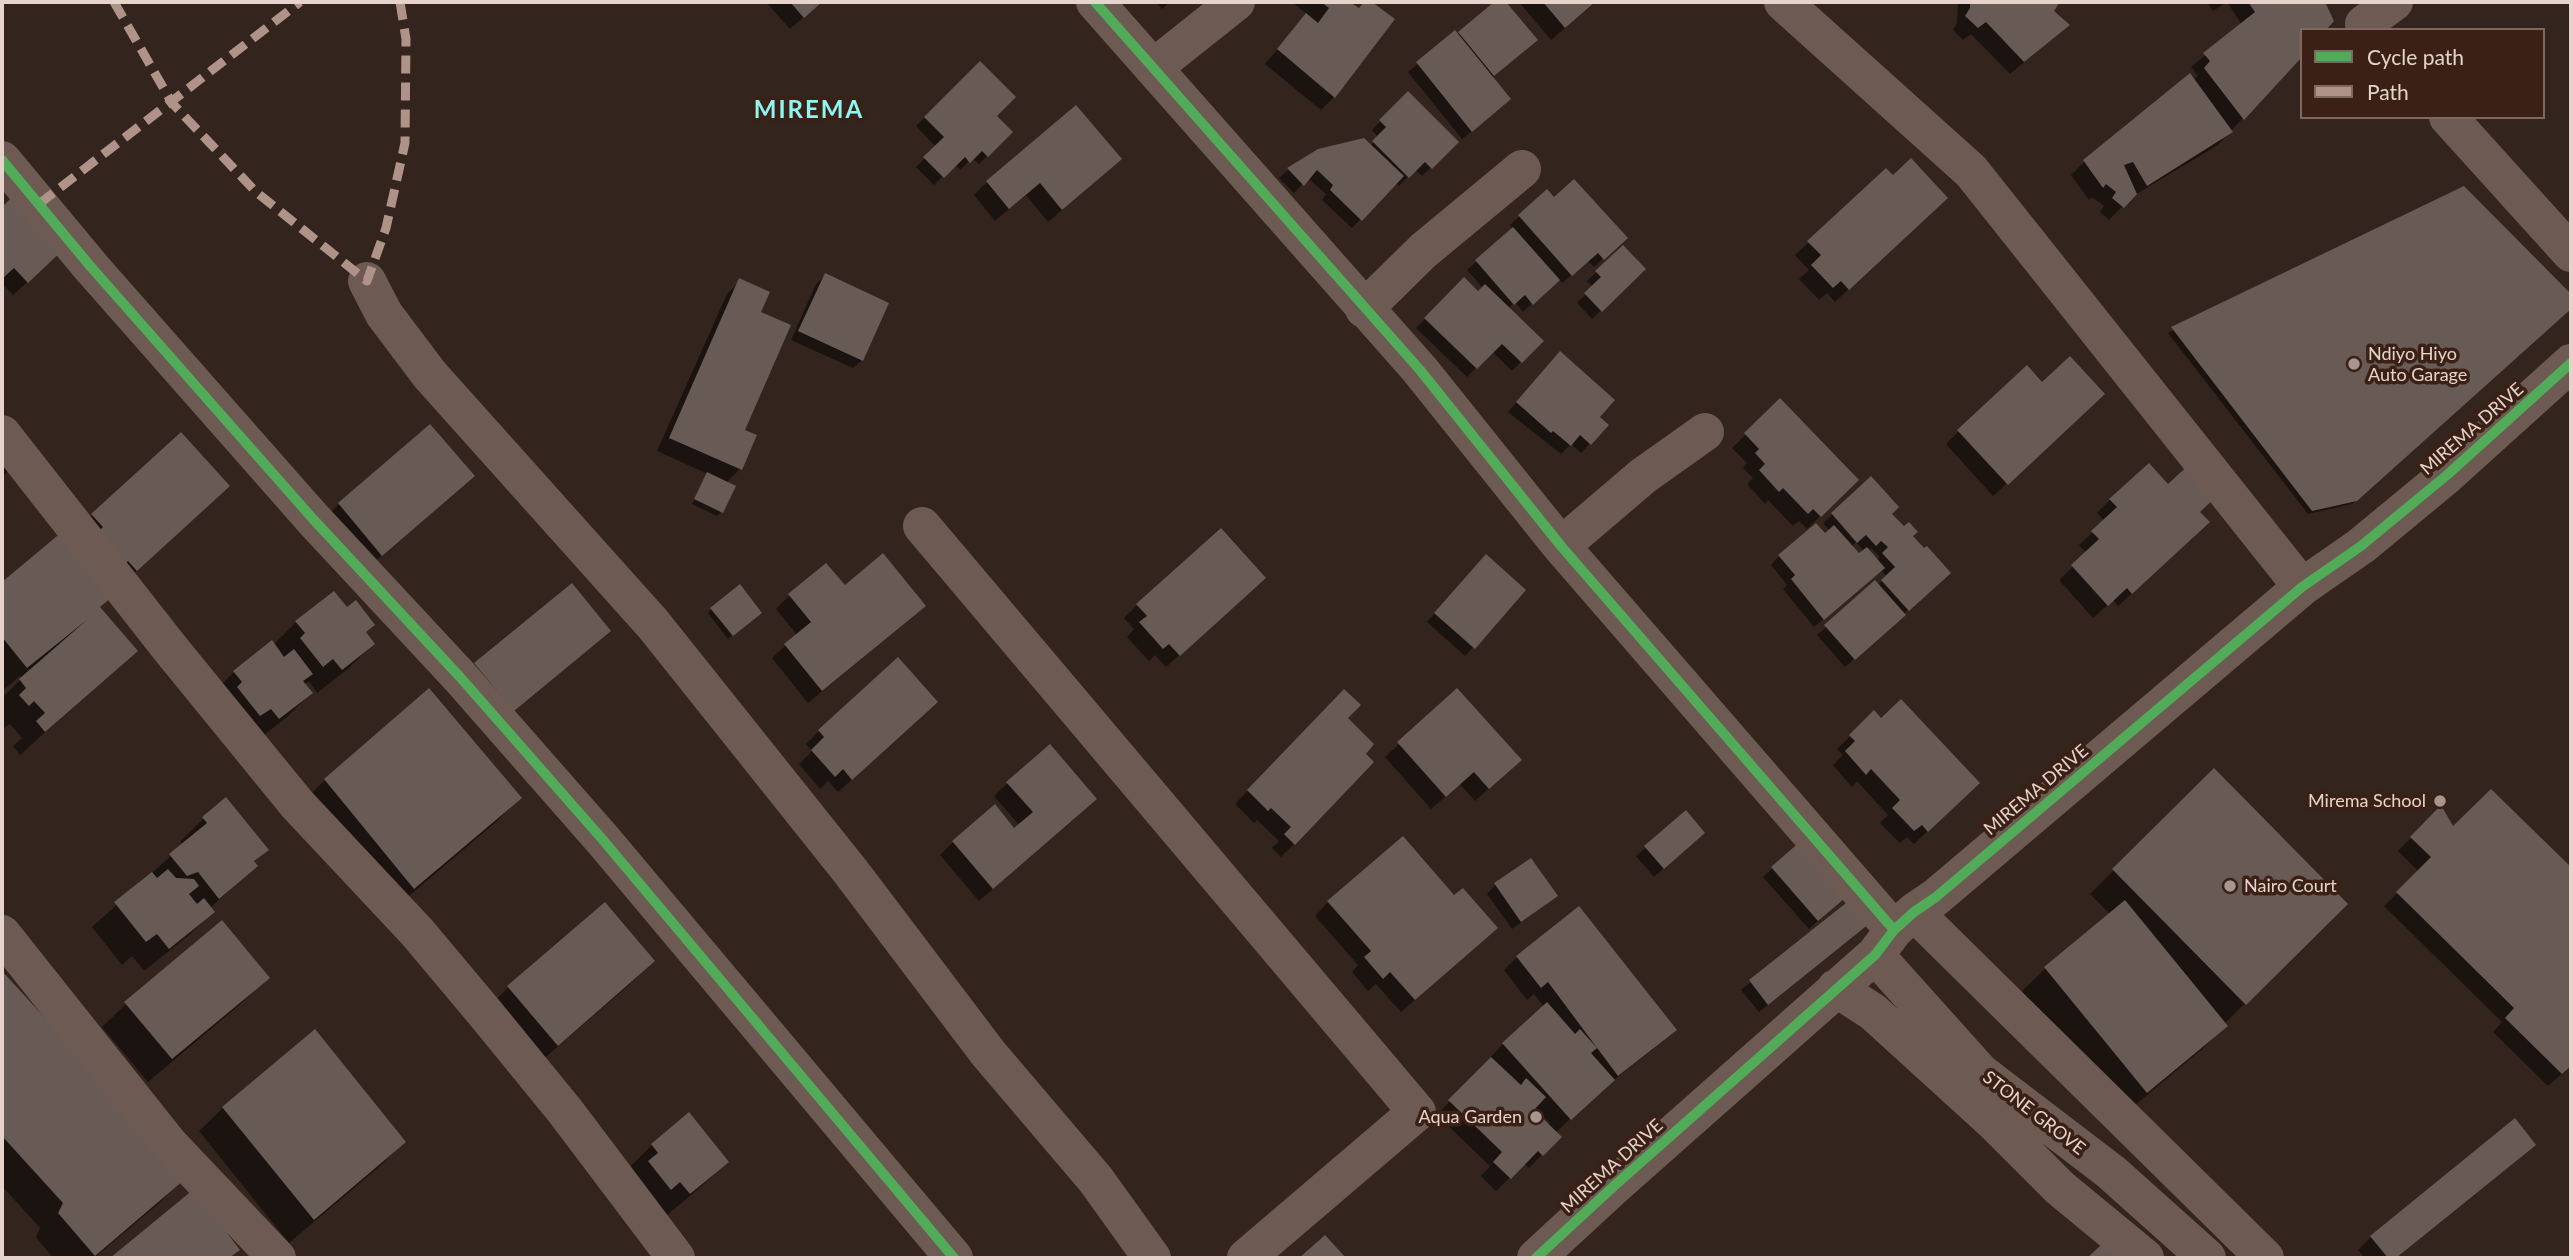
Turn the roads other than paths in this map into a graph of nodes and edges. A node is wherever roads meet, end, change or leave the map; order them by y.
1 (1096, 2) edge
2 (1236, 2) edge
3 (1783, 2) edge
4 (2394, 2) edge
5 (2361, 19) edge
6 (1153, 68) junction
7 (2450, 119) edge
8 (2, 160) edge
9 (1522, 169) dead end
10 (2571, 253) edge
11 (367, 281) dead end
12 (1364, 309) junction
13 (2571, 363) edge
14 (1705, 432) dead end
15 (2, 434) edge
16 (922, 526) dead end
17 (1561, 546) junction
18 (2302, 587) junction
19 (1894, 932) junction
20 (2, 934) edge
21 (1836, 988) junction
22 (277, 1258) edge
23 (676, 1258) edge
24 (954, 1258) edge
25 (1152, 1258) edge
26 (1246, 1258) edge
27 (1536, 1258) edge
28 (2145, 1258) edge
29 (2207, 1258) edge
30 (2265, 1258) edge

1 - 6 street
2 - 6 street
3 - 18 street
4 - 5 street
6 - 12 street
7 - 10 street
8 - 24 street
9 - 12 street
11 - 25 street
12 - 17 street
13 - 18 street, MIREMA DRIVE
14 - 17 street
15 - 23 street
16 - 26 street
17 - 19 street
18 - 19 street, MIREMA DRIVE
19 - 21 street, MIREMA DRIVE
19 - 29 street, STONE GROVE
19 - 30 street
20 - 22 street
21 - 27 street, MIREMA DRIVE
21 - 28 street

